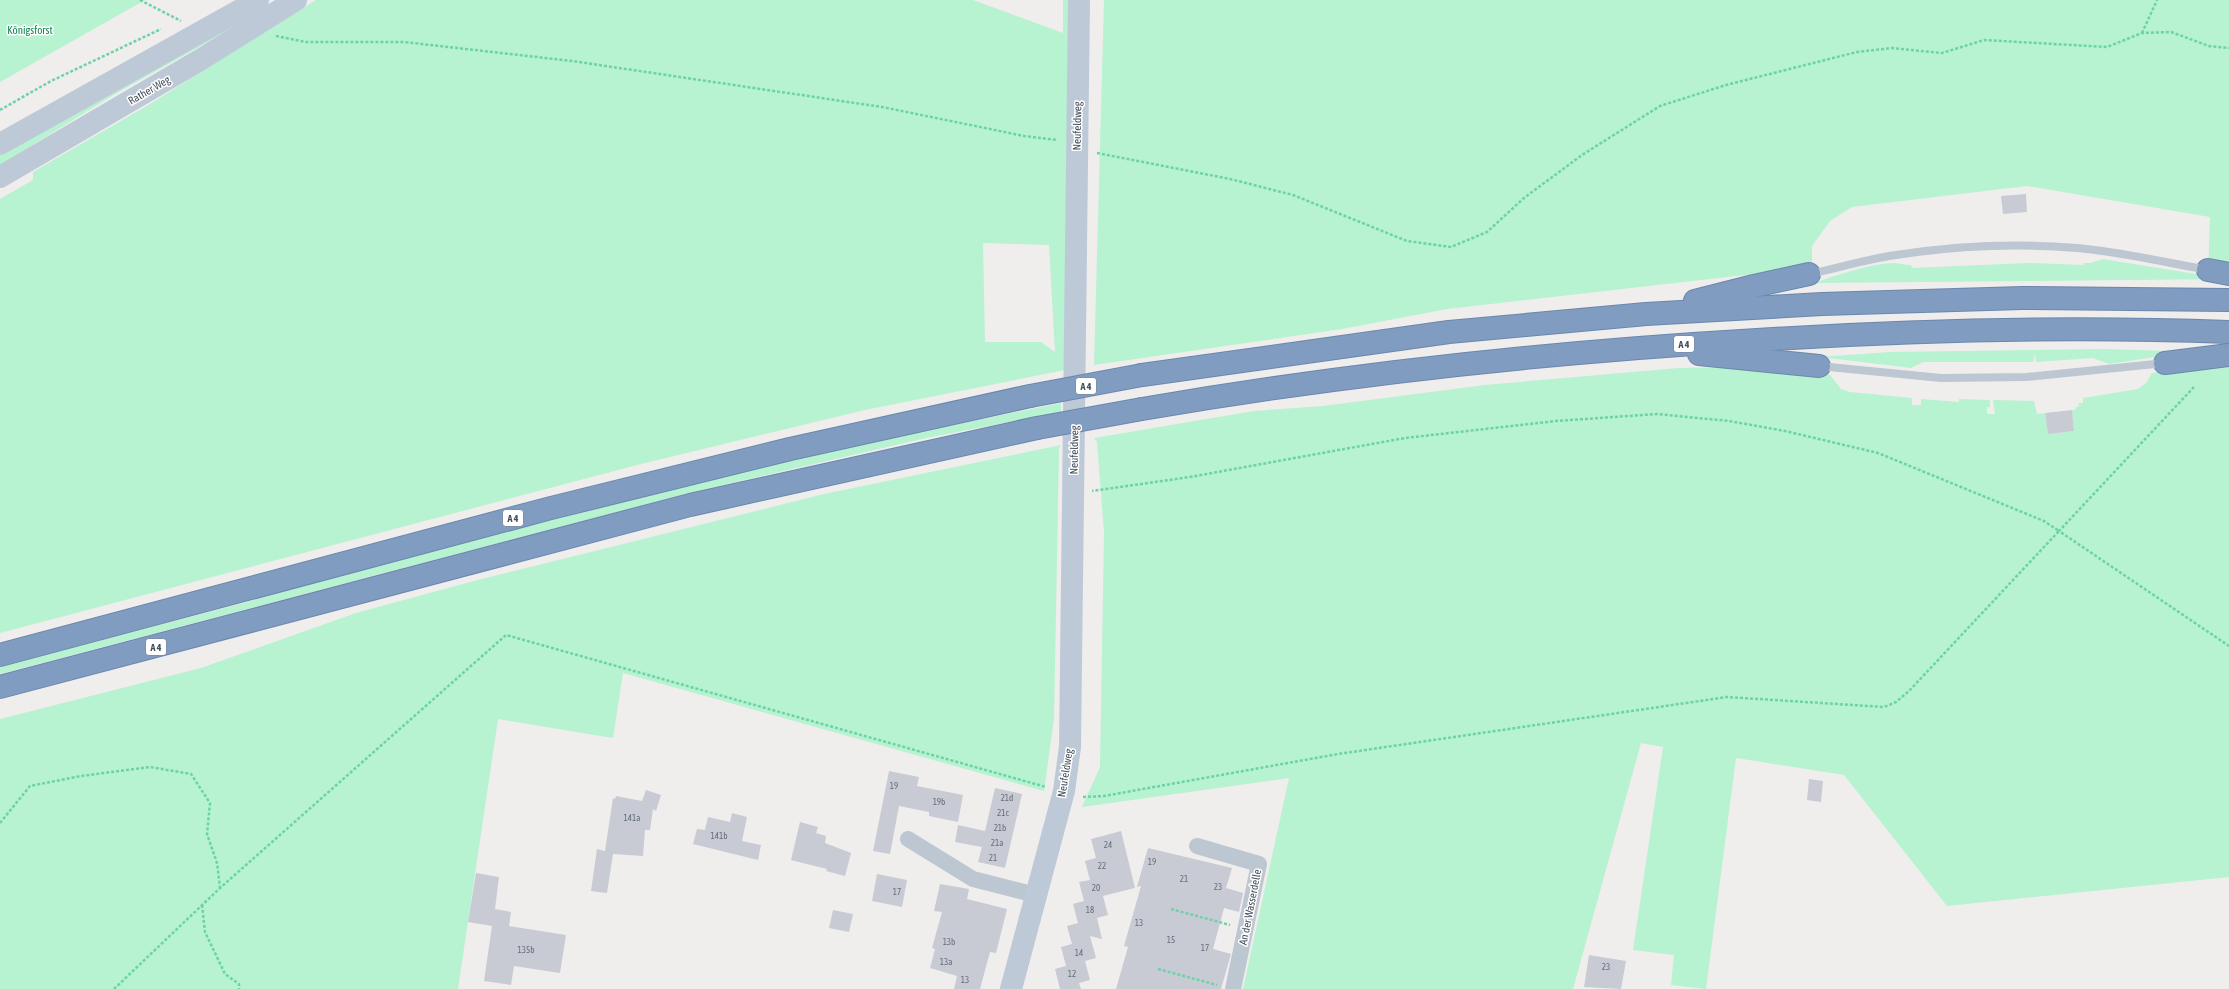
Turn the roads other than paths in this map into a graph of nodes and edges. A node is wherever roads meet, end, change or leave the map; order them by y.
1 (258, 0) edge
2 (296, 0) edge
3 (1079, 0) edge
4 (0, 144) edge
5 (0, 177) edge
6 (2208, 270) joint
7 (1809, 274) joint
8 (2229, 274) edge
9 (2229, 300) edge
10 (1646, 314) junction
11 (2229, 332) edge
12 (1626, 348) junction
13 (2229, 355) edge
14 (2165, 363) joint
15 (1819, 366) joint
16 (0, 655) edge
17 (0, 687) edge
18 (908, 839) dead end
19 (1197, 846) dead end
20 (1036, 895) junction
21 (1011, 989) edge
22 (1233, 989) edge

1 - 4 main road
2 - 5 main road, Rather Weg
3 - 20 main road, Neufeldweg
6 - 7 lane
6 - 8 highway
7 - 10 highway
9 - 10 highway, A 4
10 - 16 highway, A 4, bridge
11 - 12 highway, A 4
12 - 15 highway
12 - 17 highway, A 4, bridge
13 - 14 highway
14 - 15 lane
18 - 20 street
19 - 22 street, An der Wasserdelle
20 - 21 main road, Neufeldweg

